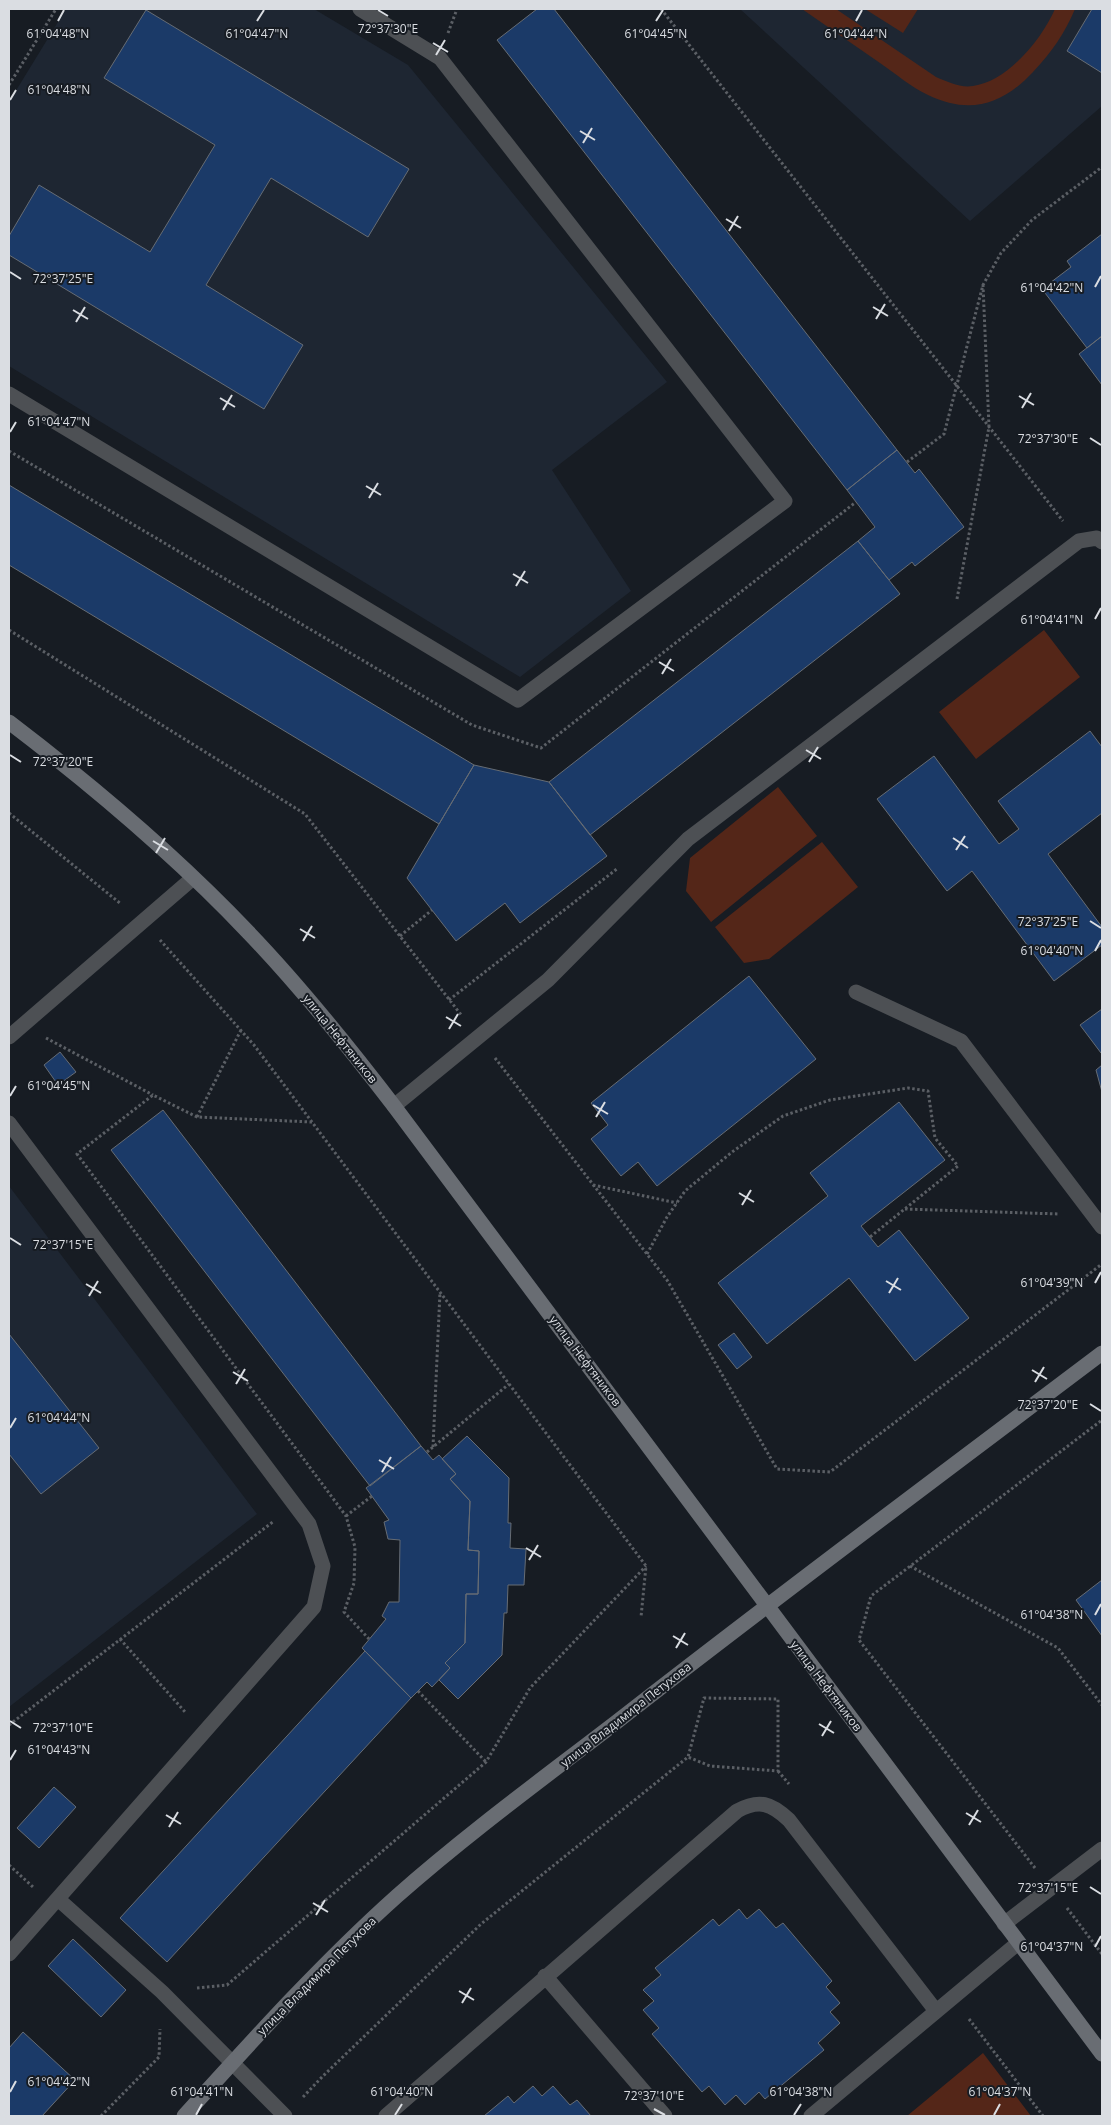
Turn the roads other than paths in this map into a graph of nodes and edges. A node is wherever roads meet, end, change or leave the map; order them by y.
1 (360, 9) edge
2 (9, 394) edge
3 (1102, 542) edge
4 (9, 722) edge
5 (193, 878) junction
6 (856, 992) dead end
7 (9, 1037) edge
8 (394, 1106) junction
9 (9, 1123) edge
10 (1098, 1221) edge
11 (1102, 1353) edge
12 (767, 1606) junction
13 (1102, 1849) edge
14 (58, 1899) junction
15 (1004, 1924) junction
16 (1018, 1943) junction
17 (9, 1954) edge
18 (545, 1976) junction
19 (936, 2011) junction
20 (1102, 2054) edge
21 (233, 2062) junction
22 (184, 2116) edge
23 (285, 2116) edge
24 (386, 2116) edge
25 (665, 2116) edge
26 (811, 2116) edge

1 - 2 lane
3 - 8 lane
4 - 5 main road, улица Нефтяников
5 - 7 lane
5 - 8 main road, улица Нефтяников
6 - 10 lane
8 - 12 main road, улица Нефтяников
9 - 14 lane
11 - 12 main road, улица Владимира Петухова
12 - 15 main road, улица Нефтяников
12 - 21 main road, улица Владимира Петухова
13 - 15 lane
14 - 17 lane
14 - 21 lane
15 - 16 main road, улица Нефтяников
16 - 19 lane
16 - 20 main road, улица Нефтяников
18 - 19 lane
18 - 24 lane
18 - 25 lane
19 - 26 lane
21 - 22 main road, улица Владимира Петухова
21 - 23 lane

